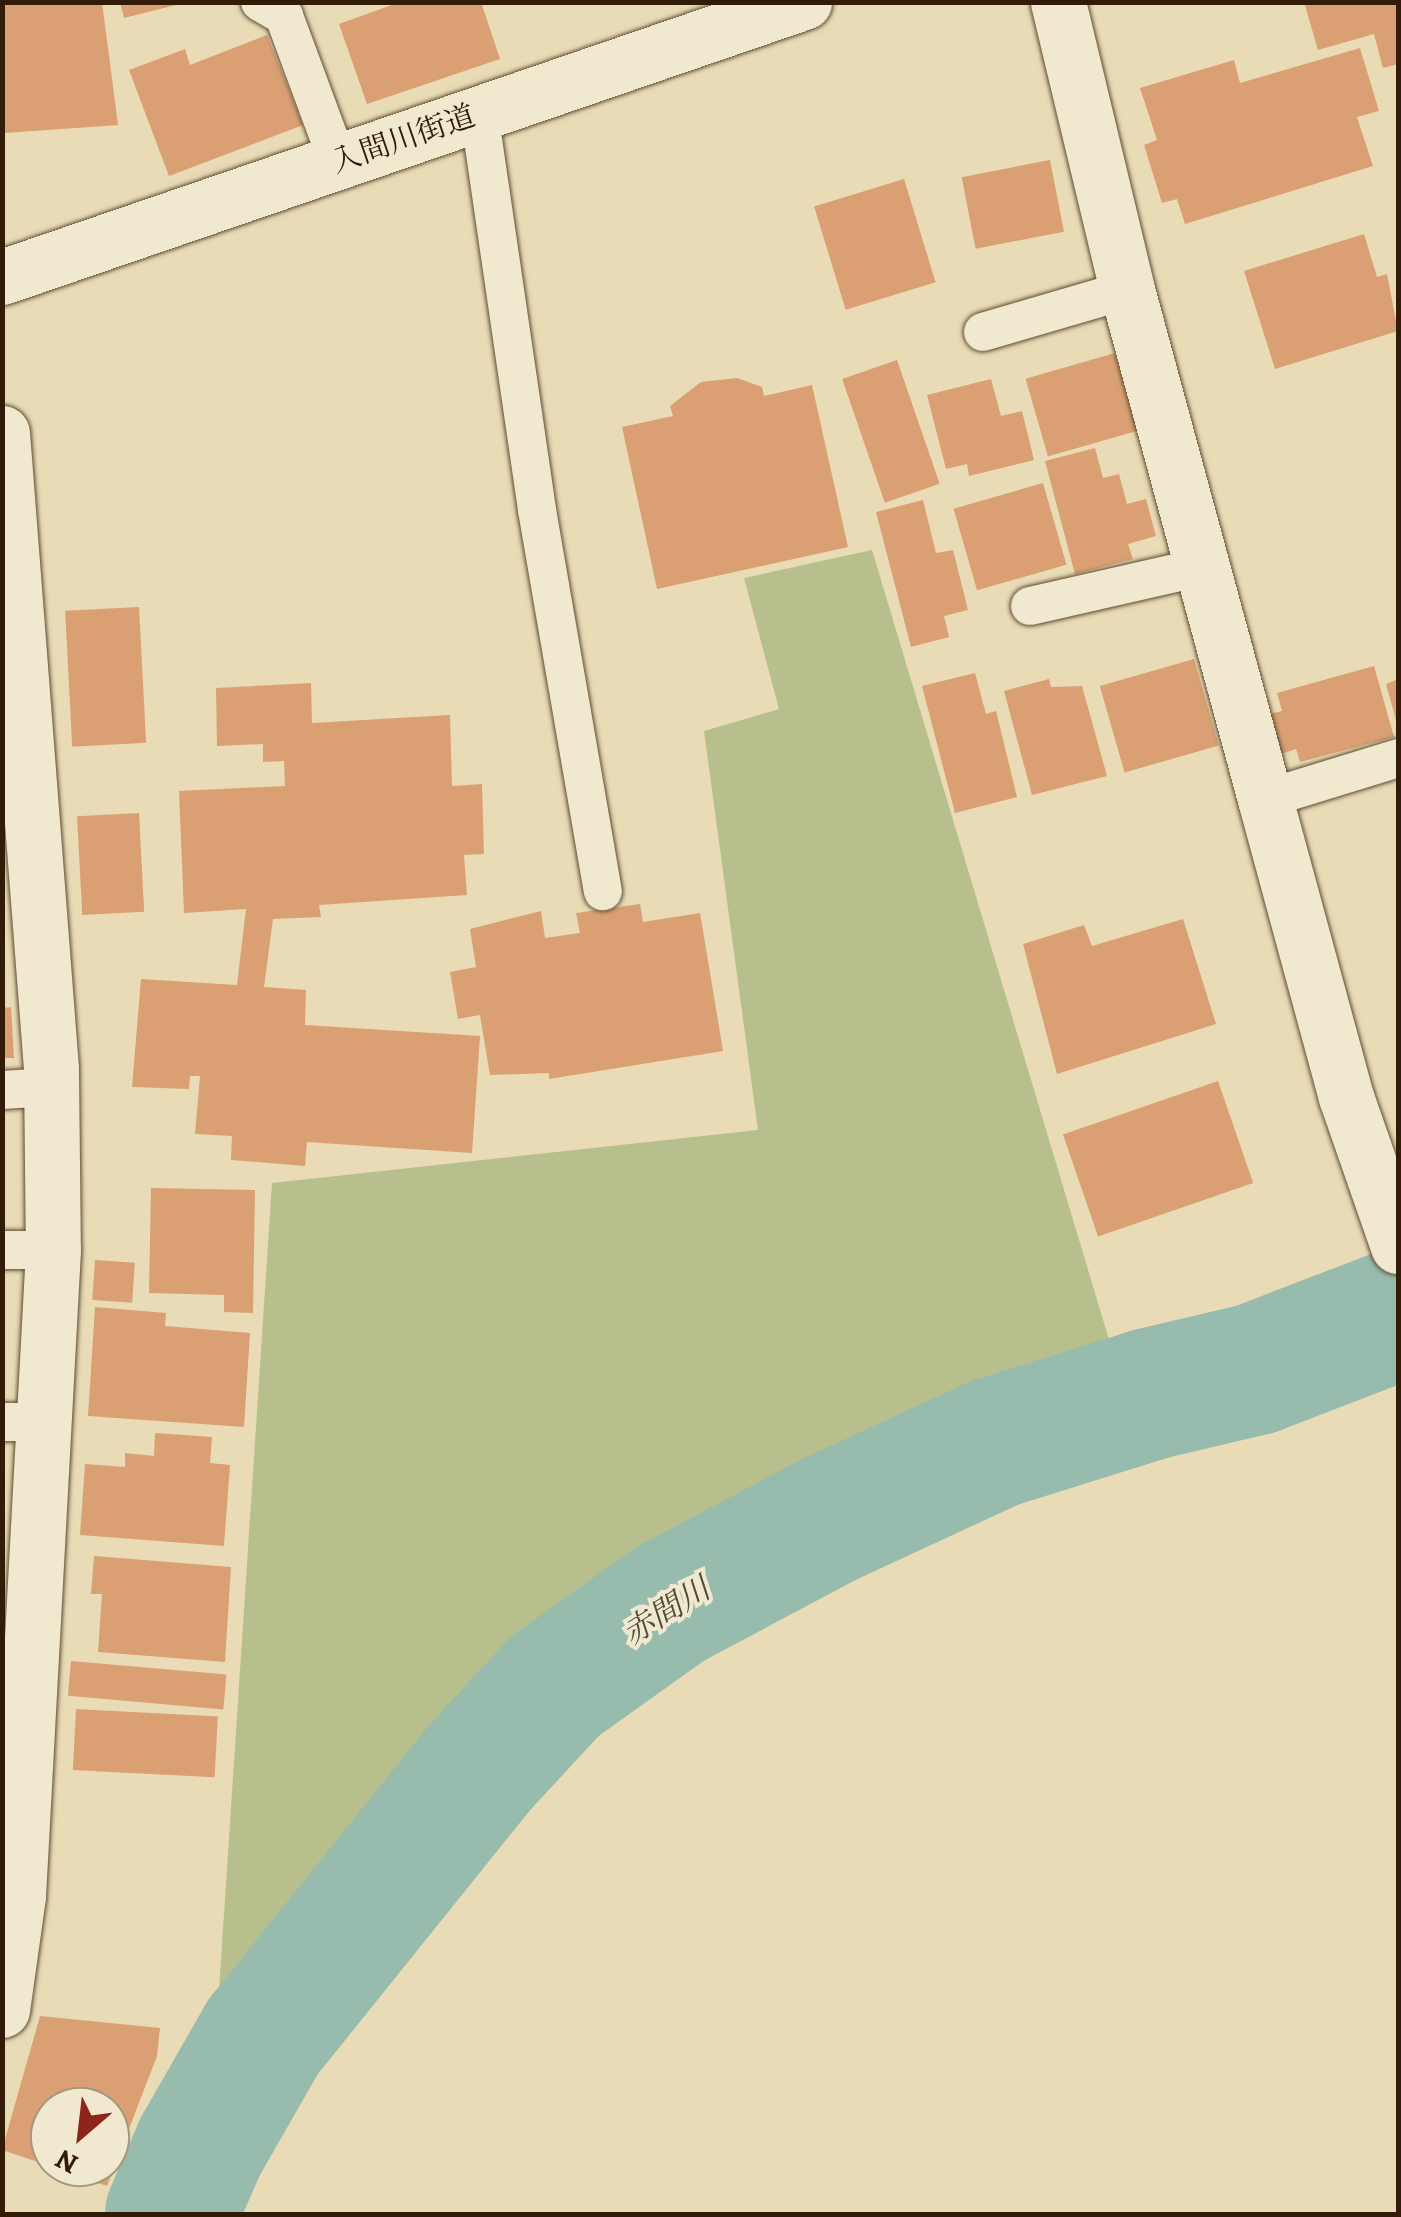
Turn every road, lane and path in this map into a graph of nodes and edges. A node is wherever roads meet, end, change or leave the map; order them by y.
1 (260, 2) edge
2 (1058, 2) edge
3 (795, 4) edge
4 (479, 112) junction
5 (338, 162) junction
6 (2, 277) edge
7 (1127, 290) junction
8 (984, 332) dead end
9 (2, 433) edge
10 (1202, 567) junction
11 (1030, 606) dead end
12 (1398, 758) edge
13 (1265, 799) junction
14 (603, 891) dead end
15 (27, 1089) edge
16 (1398, 1246) edge
17 (28, 1250) edge
18 (24, 1422) edge
19 (10, 1894) edge
20 (2, 2010) edge

1 - 5 lane
2 - 7 street
3 - 4 street, 入間川街道
4 - 5 street, 入間川街道
4 - 14 lane
5 - 6 street, 入間川街道
7 - 8 lane
7 - 10 street
9 - 15 street
10 - 11 lane
10 - 13 street
12 - 13 lane
13 - 16 street
15 - 17 street
17 - 18 street
18 - 19 street
19 - 20 street

